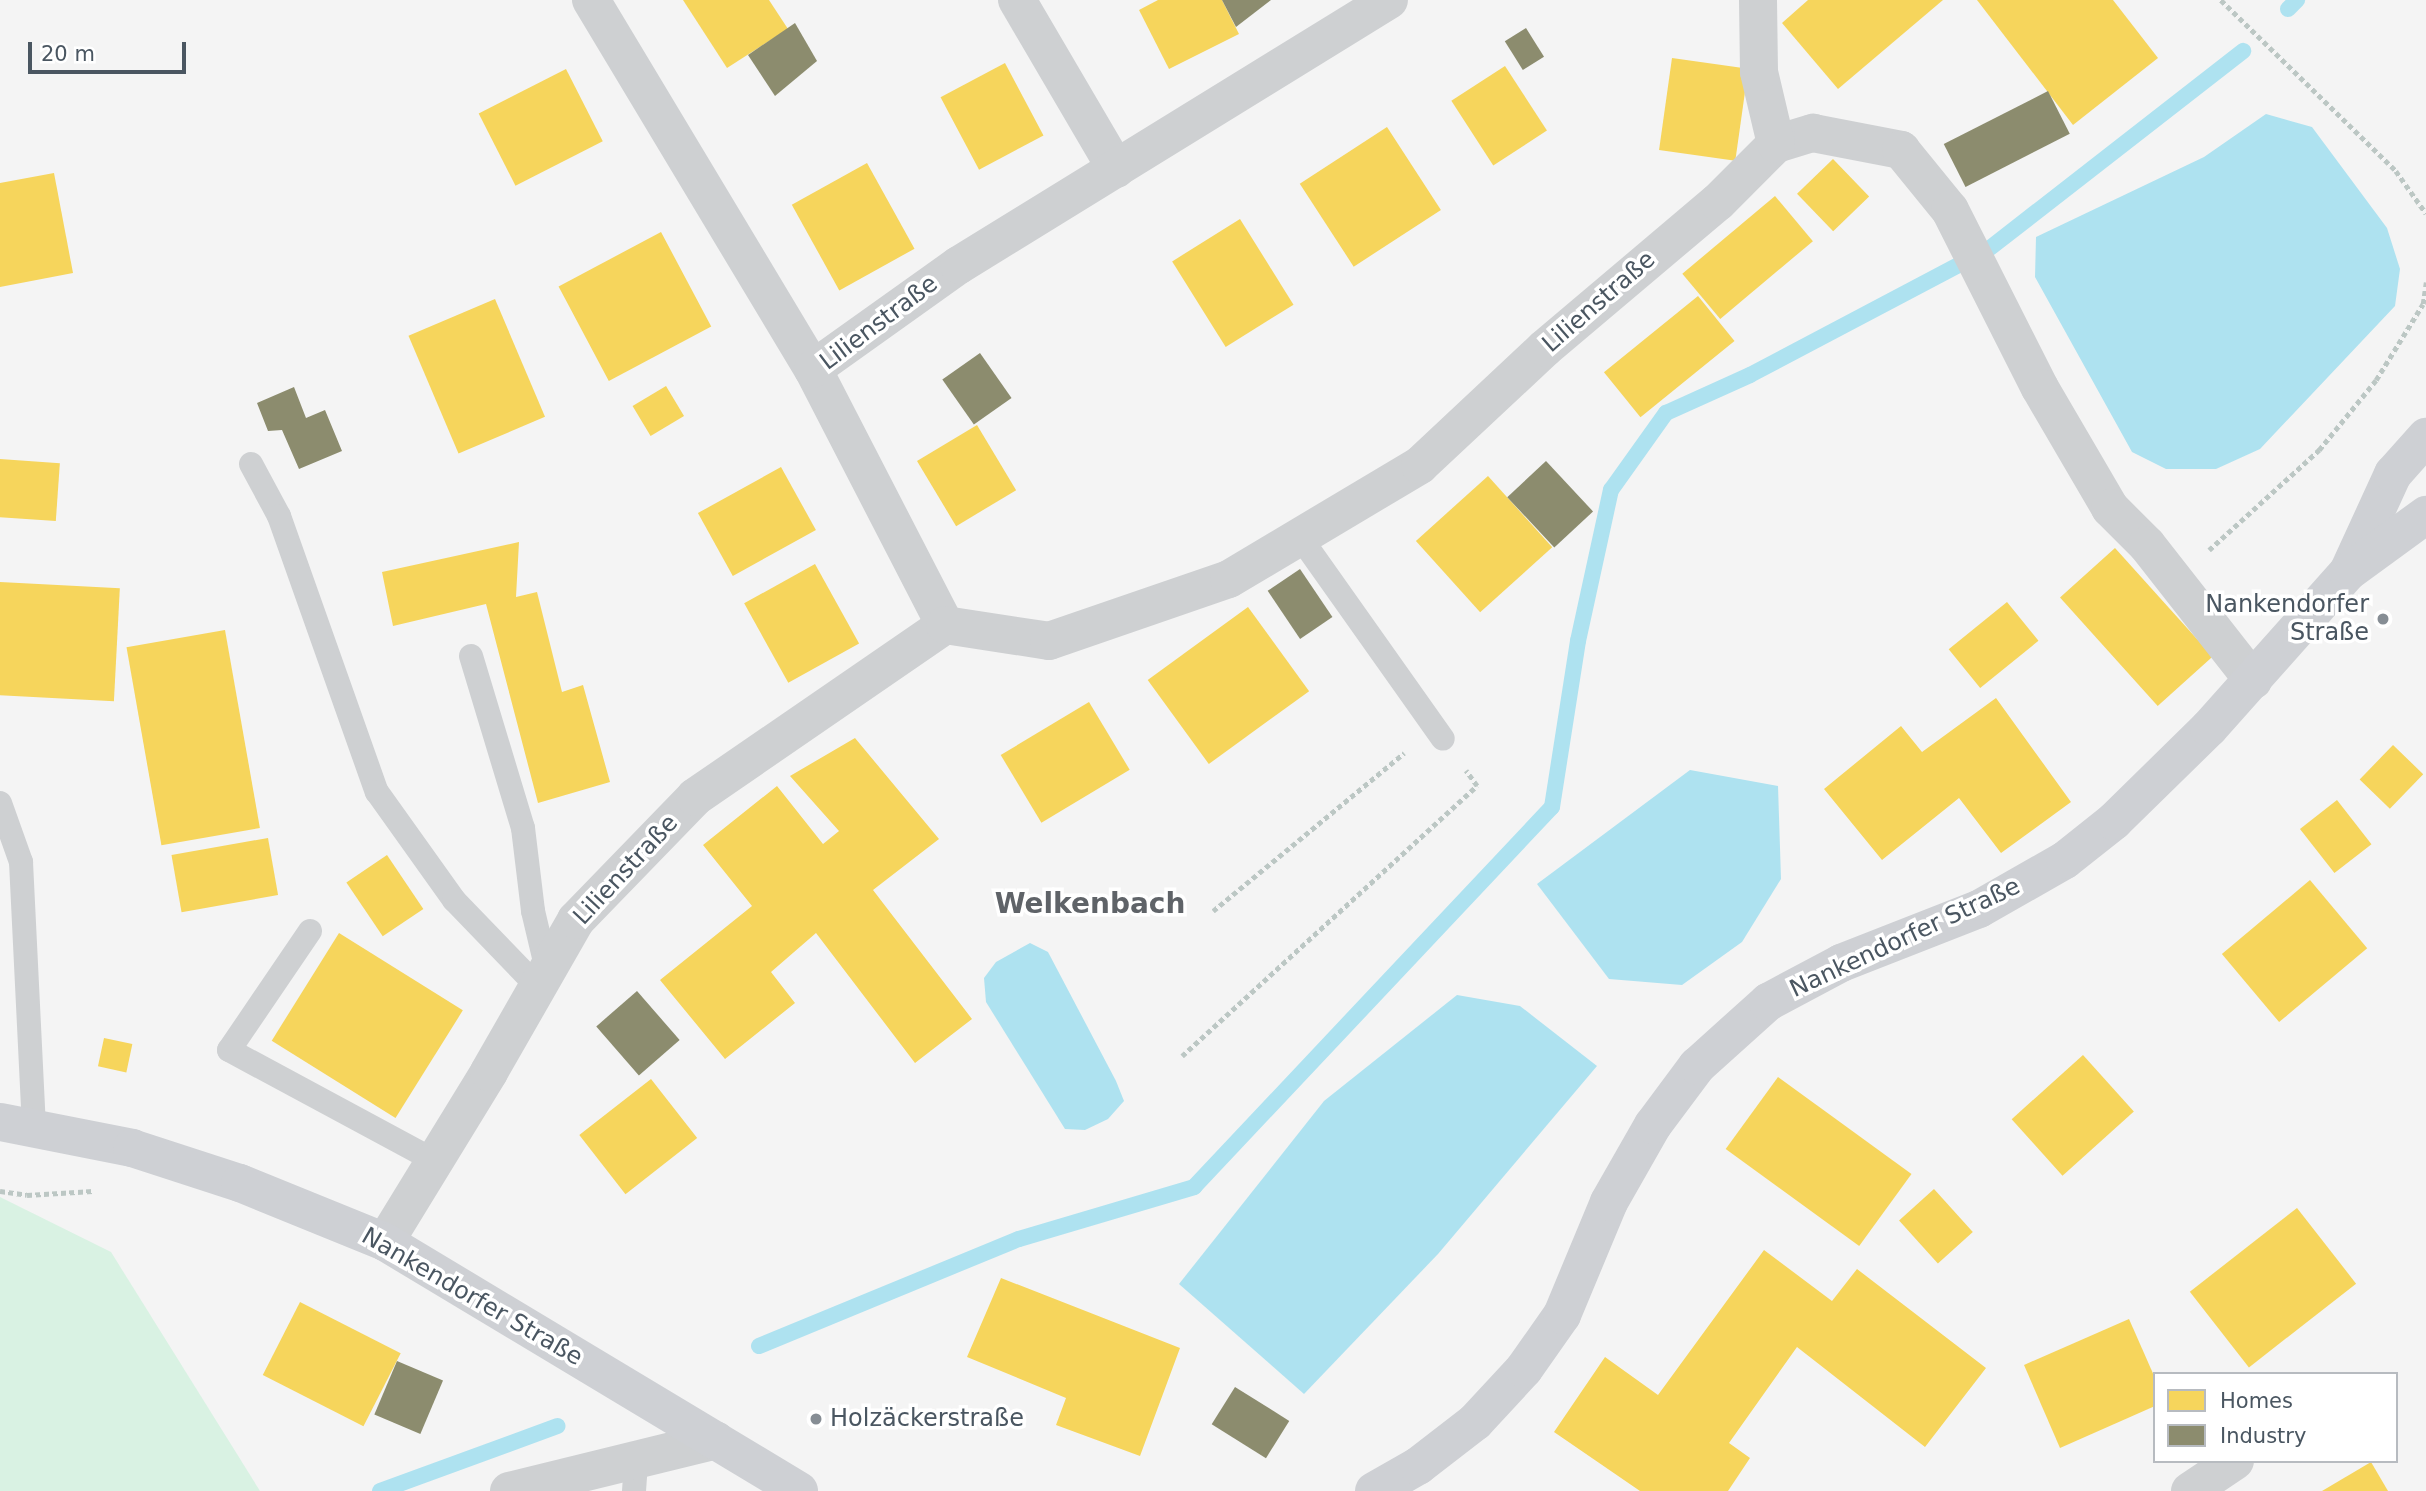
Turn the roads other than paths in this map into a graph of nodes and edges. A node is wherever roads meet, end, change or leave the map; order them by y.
1 (591, 0) edge
2 (1017, 0) edge
3 (1389, 0) edge
4 (1758, 0) edge
5 (1776, 144) junction
6 (1116, 169) junction
7 (813, 369) junction
8 (2426, 437) edge
9 (251, 464) dead end
10 (2426, 515) edge
11 (1300, 537) junction
12 (2348, 572) junction
13 (945, 625) junction
14 (471, 656) dead end
15 (2253, 680) junction
16 (1439, 733) road end
17 (0, 803) edge
18 (310, 931) dead end
19 (542, 978) junction
20 (17, 1126) edge
21 (433, 1160) junction
22 (385, 1242) junction
23 (716, 1440) junction
24 (2232, 1463) edge
25 (635, 1475) edge
26 (509, 1491) edge
27 (799, 1491) edge
28 (1374, 1491) edge
29 (2190, 1491) edge

1 - 7 street
2 - 6 street
3 - 6 street, Lilienstraße
4 - 5 street
5 - 11 street, Lilienstraße
5 - 15 street
6 - 7 street, Lilienstraße
7 - 13 street, Lilienstraße
8 - 12 main road, Nankendorfer Straße
9 - 19 lane
10 - 12 main road, Nankendorfer Straße
11 - 13 street, Lilienstraße
11 - 16 lane
12 - 15 main road, Nankendorfer Straße
13 - 19 street, Lilienstraße
14 - 19 lane
15 - 28 main road, Nankendorfer Straße
17 - 20 lane
18 - 21 lane
19 - 21 street, Lilienstraße
20 - 22 main road, Nankendorfer Straße
21 - 22 street, Lilienstraße
22 - 23 main road, Nankendorfer Straße
23 - 25 street
23 - 27 main road, Nankendorfer Straße
24 - 29 street
25 - 26 street

